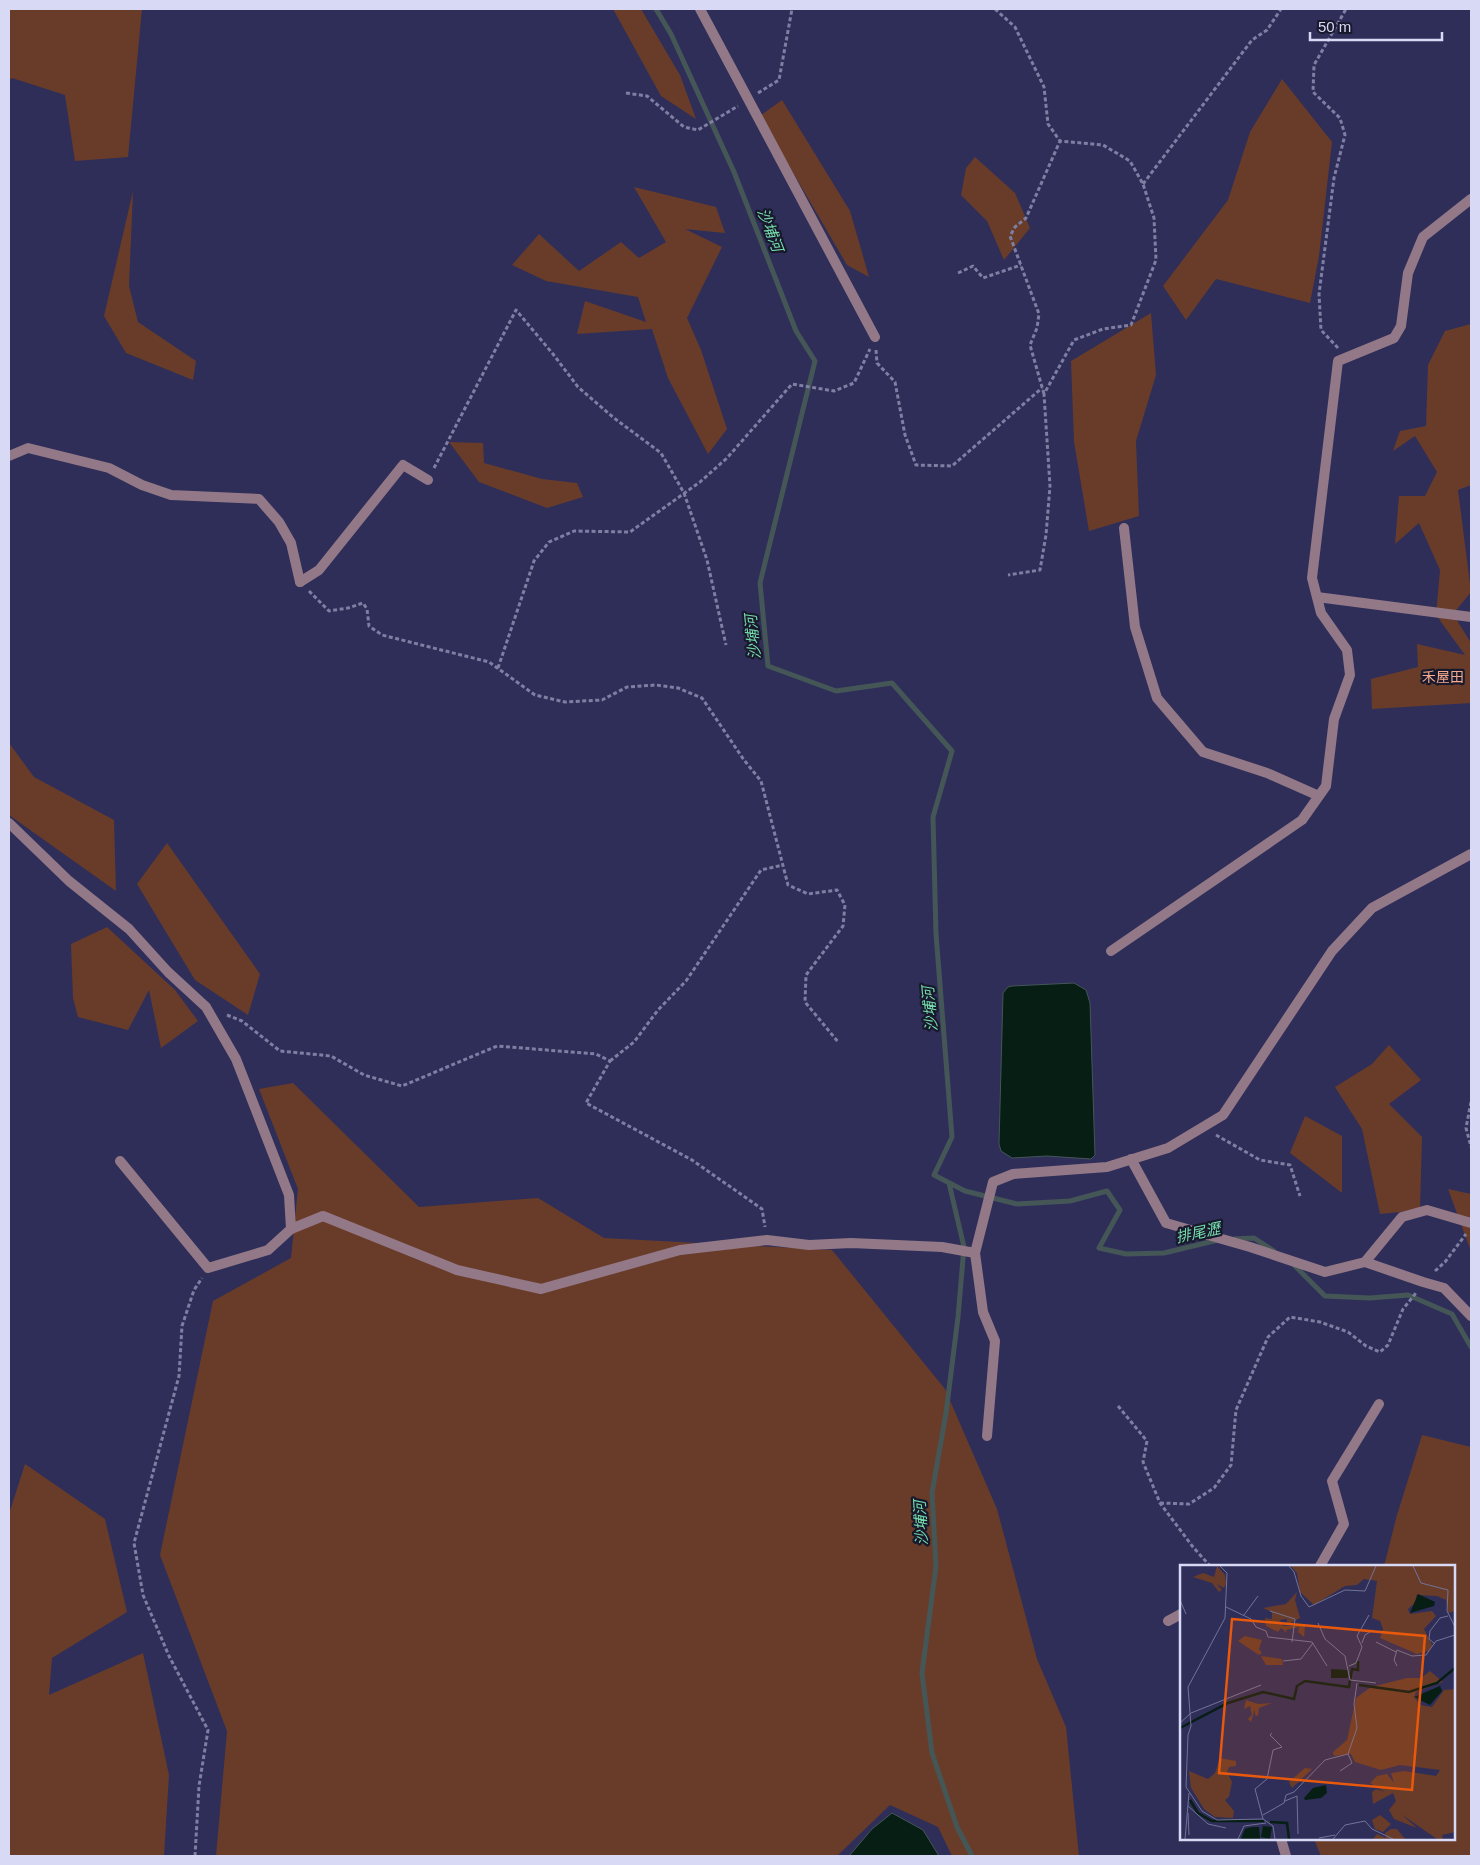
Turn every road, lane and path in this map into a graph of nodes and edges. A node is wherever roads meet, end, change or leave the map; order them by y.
1 (700, 9) edge
2 (792, 9) edge
3 (995, 9) edge
4 (1281, 9) edge
5 (1346, 9) edge
6 (626, 93) dead end
7 (753, 97) dead end
8 (745, 102) dead end
9 (1060, 140) junction
10 (1143, 184) junction
11 (1471, 199) edge
12 (1021, 265) junction
13 (958, 273) dead end
14 (875, 337) junction
15 (1347, 357) junction
16 (1042, 388) junction
17 (1044, 394) junction
18 (9, 456) edge
19 (428, 480) joint
20 (684, 493) junction
21 (1124, 528) dead end
22 (1008, 576) dead end
23 (300, 582) junction
24 (1317, 596) junction
25 (1471, 617) edge
26 (726, 645) dead end
27 (498, 668) junction
28 (1319, 796) junction
29 (9, 823) edge
30 (1471, 854) edge
31 (782, 865) junction
32 (1111, 951) dead end
33 (206, 1007) junction
34 (839, 1043) dead end
35 (610, 1062) junction
36 (1471, 1102) edge
37 (1202, 1127) junction
38 (1471, 1147) edge
39 (1131, 1159) junction
40 (120, 1161) dead end
41 (1300, 1196) dead end
42 (1471, 1224) edge
43 (291, 1229) junction
44 (766, 1240) junction
45 (976, 1253) junction
46 (1365, 1262) junction
47 (208, 1268) junction
48 (1424, 1282) junction
49 (1471, 1316) edge
50 (1379, 1404) dead end
51 (1118, 1406) dead end
52 (987, 1436) dead end
53 (1160, 1503) junction
54 (1209, 1565) edge
55 (1321, 1565) edge
56 (1180, 1615) edge
57 (1168, 1621) dead end
58 (1281, 1840) edge
59 (195, 1856) edge
60 (1286, 1856) edge

1 - 14 street
2 - 7 path
3 - 9 path
4 - 10 path
5 - 15 path
6 - 8 path
9 - 10 path
9 - 12 path
10 - 17 path
11 - 15 street
12 - 13 path
12 - 16 path
14 - 16 path
14 - 20 path
15 - 24 street
16 - 17 path
17 - 22 path
18 - 23 street
19 - 20 path
19 - 23 street
20 - 26 path
20 - 27 path
21 - 28 street
23 - 27 path
24 - 25 street
24 - 28 street
27 - 31 path
28 - 32 street
29 - 33 street
30 - 37 street
31 - 34 path
31 - 35 path
33 - 35 path
33 - 43 street
35 - 44 path
36 - 38 path
37 - 39 street
37 - 41 path
39 - 45 street
39 - 46 street
40 - 47 street
42 - 46 street
42 - 48 path
43 - 44 street
43 - 47 street
44 - 45 street
45 - 52 street
46 - 48 street
47 - 59 path
48 - 49 street
48 - 53 path
50 - 55 street
51 - 53 path
53 - 54 path
56 - 57 street
58 - 60 street

